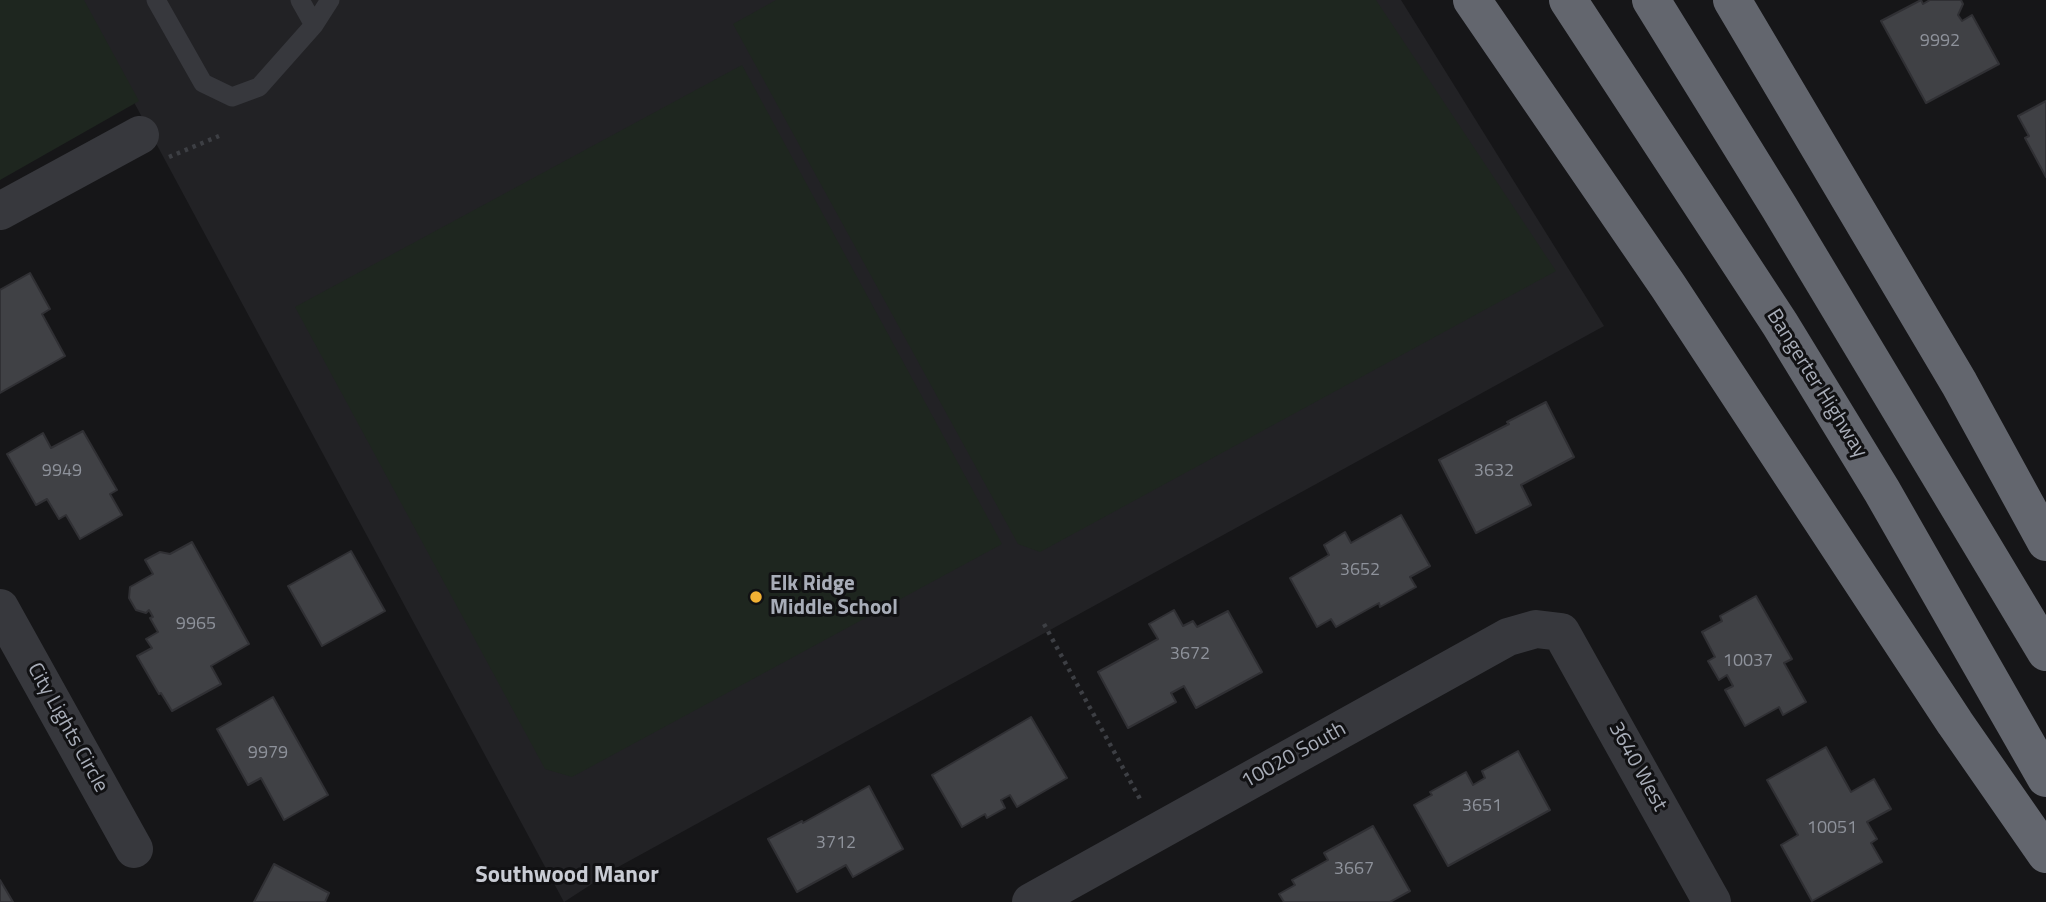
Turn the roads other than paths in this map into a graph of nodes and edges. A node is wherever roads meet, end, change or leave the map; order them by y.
1 (156, 0) edge
2 (300, 0) edge
3 (330, 0) edge
4 (1472, 0) edge
5 (1568, 0) edge
6 (1651, 0) edge
7 (1732, 0) edge
8 (314, 25) junction
9 (154, 146) road end
10 (0, 211) edge
11 (2046, 542) edge
12 (0, 608) edge
13 (1561, 632) joint
14 (2046, 652) edge
15 (2046, 778) edge
16 (134, 849) dead end
17 (2046, 854) edge
18 (1031, 902) edge
19 (1712, 902) edge

1 - 8 lane
2 - 8 lane
3 - 8 lane
4 - 17 highway
5 - 15 highway, Bangerter Highway
6 - 14 highway
7 - 11 highway
9 - 10 street
12 - 16 street, City Lights Circle
13 - 18 street, 10020 South
13 - 19 street, 3640 West

